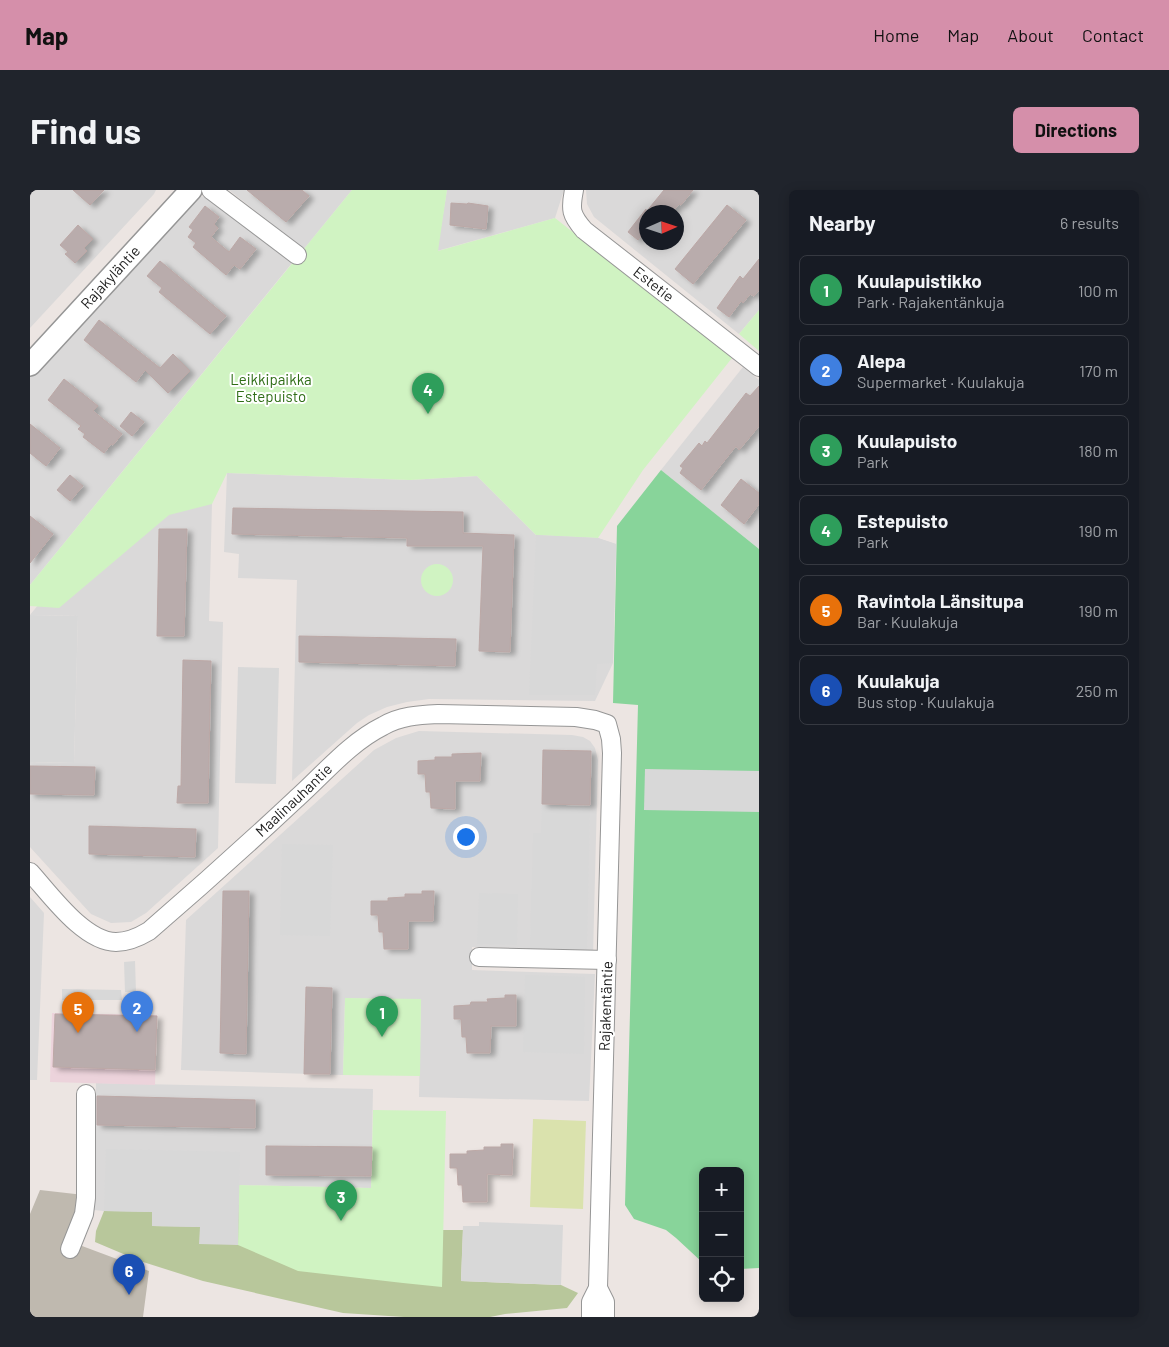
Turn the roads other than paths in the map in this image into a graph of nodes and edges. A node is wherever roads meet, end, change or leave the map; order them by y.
1 (191, 190) edge
2 (211, 190) edge
3 (574, 190) edge
4 (296, 255) dead end
5 (30, 365) edge
6 (759, 367) edge
7 (607, 724) joint
8 (30, 872) edge
9 (479, 957) dead end
10 (607, 960) junction
11 (86, 1094) dead end
12 (70, 1249) dead end
13 (598, 1288) junction
14 (591, 1317) edge
15 (605, 1317) edge

1 - 5 street, Rajakyläntie
2 - 4 street
3 - 6 street, Estetie
7 - 8 street, Maalinauhantie
7 - 10 street, Rajakentäntie
9 - 10 street
10 - 13 street, Rajakentäntie
11 - 12 street
13 - 14 street, Rajakentäntie
13 - 15 street, Rajakentäntie

